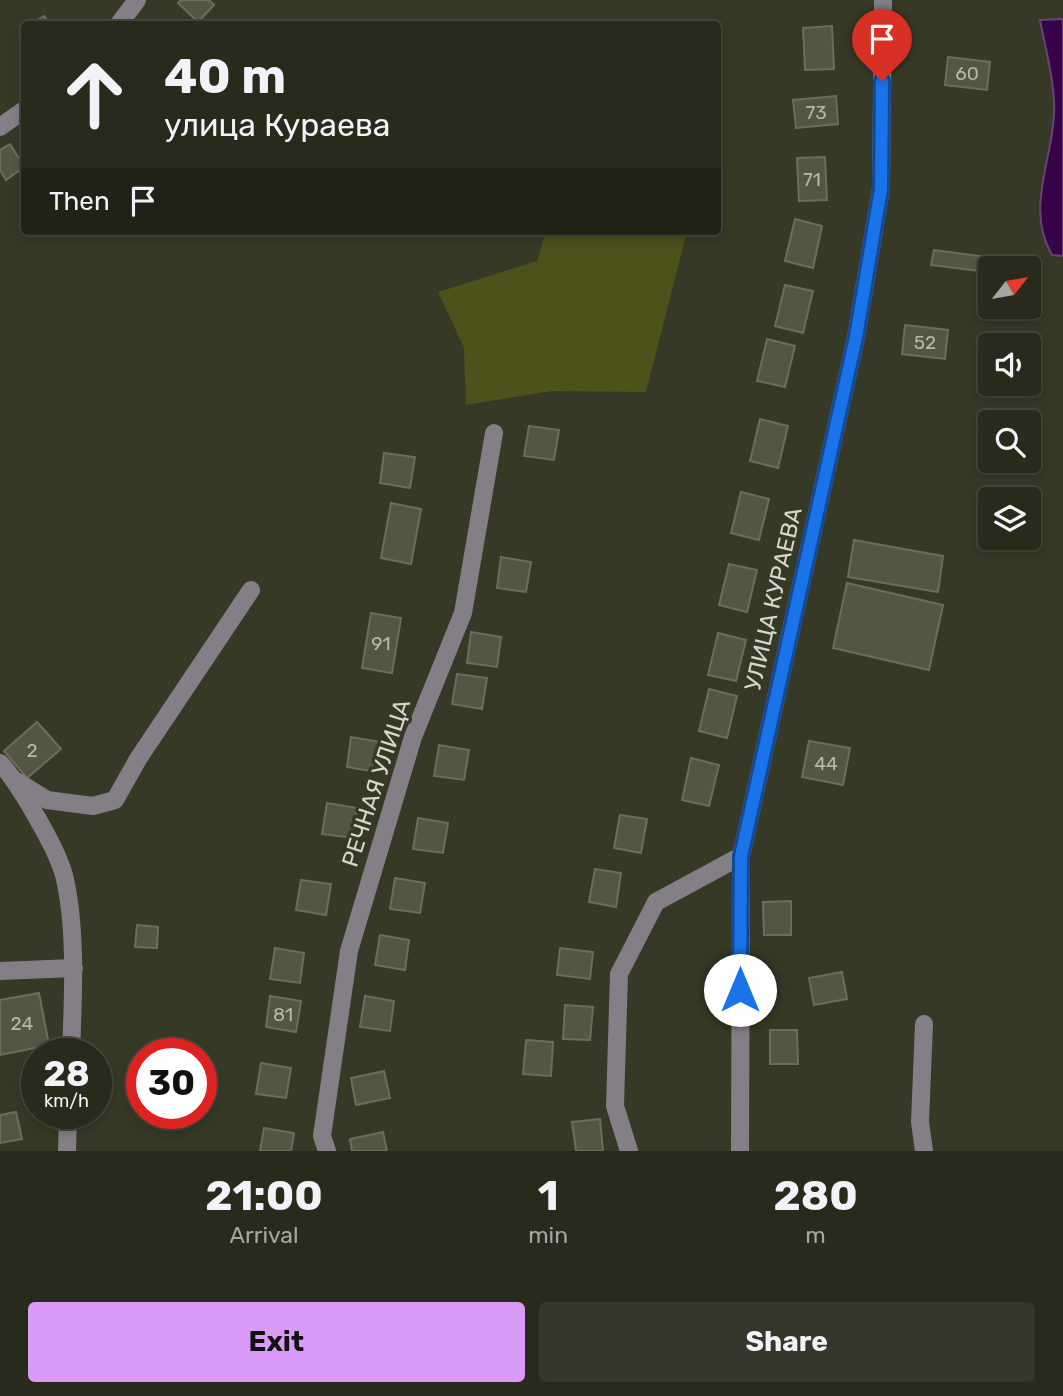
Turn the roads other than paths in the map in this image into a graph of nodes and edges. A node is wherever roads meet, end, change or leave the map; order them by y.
1 (136, 0) edge
2 (883, 0) edge
3 (121, 21) edge
4 (21, 112) edge
5 (0, 127) edge
6 (495, 433) dead end
7 (251, 590) dead end
8 (0, 763) edge
9 (18, 782) junction
10 (741, 856) junction
11 (74, 968) junction
12 (0, 971) edge
13 (925, 1024) dead end
14 (72, 1038) edge
15 (68, 1129) edge
16 (67, 1151) edge
17 (327, 1151) edge
18 (629, 1151) edge
19 (740, 1151) edge
20 (924, 1151) edge

1 - 3 street
2 - 10 street, УЛИЦА КУРАЕВА
4 - 5 street
6 - 17 street, РЕЧНАЯ УЛИЦА
7 - 9 street
8 - 9 street
9 - 11 street
10 - 18 street
10 - 19 street, УЛИЦА КУРАЕВА
11 - 12 street
11 - 14 street
13 - 20 street
15 - 16 street

